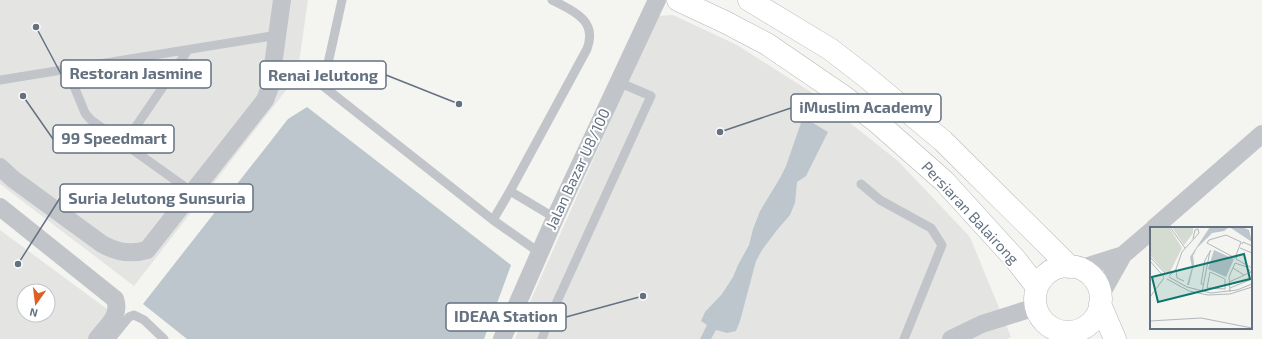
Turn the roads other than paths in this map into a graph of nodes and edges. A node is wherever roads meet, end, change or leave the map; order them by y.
1 (282, 0) edge
2 (342, 0) edge
3 (552, 0) edge
4 (657, 0) edge
5 (678, 0) edge
6 (749, 0) edge
7 (278, 35) junction
8 (188, 50) junction
9 (68, 69) junction
10 (0, 80) edge
11 (618, 82) junction
12 (1262, 134) edge
13 (124, 144) junction
14 (0, 168) edge
15 (862, 184) dead end
16 (510, 191) junction
17 (192, 192) junction
18 (0, 208) edge
19 (555, 218) junction
20 (493, 220) junction
21 (1155, 227) edge
22 (1150, 232) edge
23 (540, 253) junction
24 (1123, 255) junction
25 (1075, 268) junction
26 (1036, 297) junction
27 (1100, 300) junction
28 (1069, 335) edge
29 (97, 339) edge
30 (111, 339) edge
31 (164, 339) edge
32 (502, 339) edge
33 (542, 339) edge
34 (904, 339) edge
35 (952, 339) edge
36 (1115, 339) edge

1 - 7 street
2 - 20 lane
3 - 16 lane
4 - 11 street, Jalan Bazar U8/100
5 - 26 street, Persiaran Balairong
6 - 25 street, Persiaran Balairong
7 - 8 lane
7 - 17 street
8 - 9 lane
8 - 13 lane
9 - 10 lane
9 - 13 lane
11 - 19 street, Jalan Bazar U8/100
11 - 33 lane
12 - 21 street
13 - 17 lane
14 - 17 street
15 - 34 lane
16 - 19 lane
16 - 20 lane
18 - 29 street
19 - 23 street, Jalan Bazar U8/100
20 - 23 lane
22 - 24 street
23 - 32 street, Jalan Bazar U8/100
24 - 25 street
24 - 27 street
25 - 26 street
25 - 27 street
26 - 28 street
26 - 35 street
27 - 28 street
27 - 36 street
30 - 31 lane

